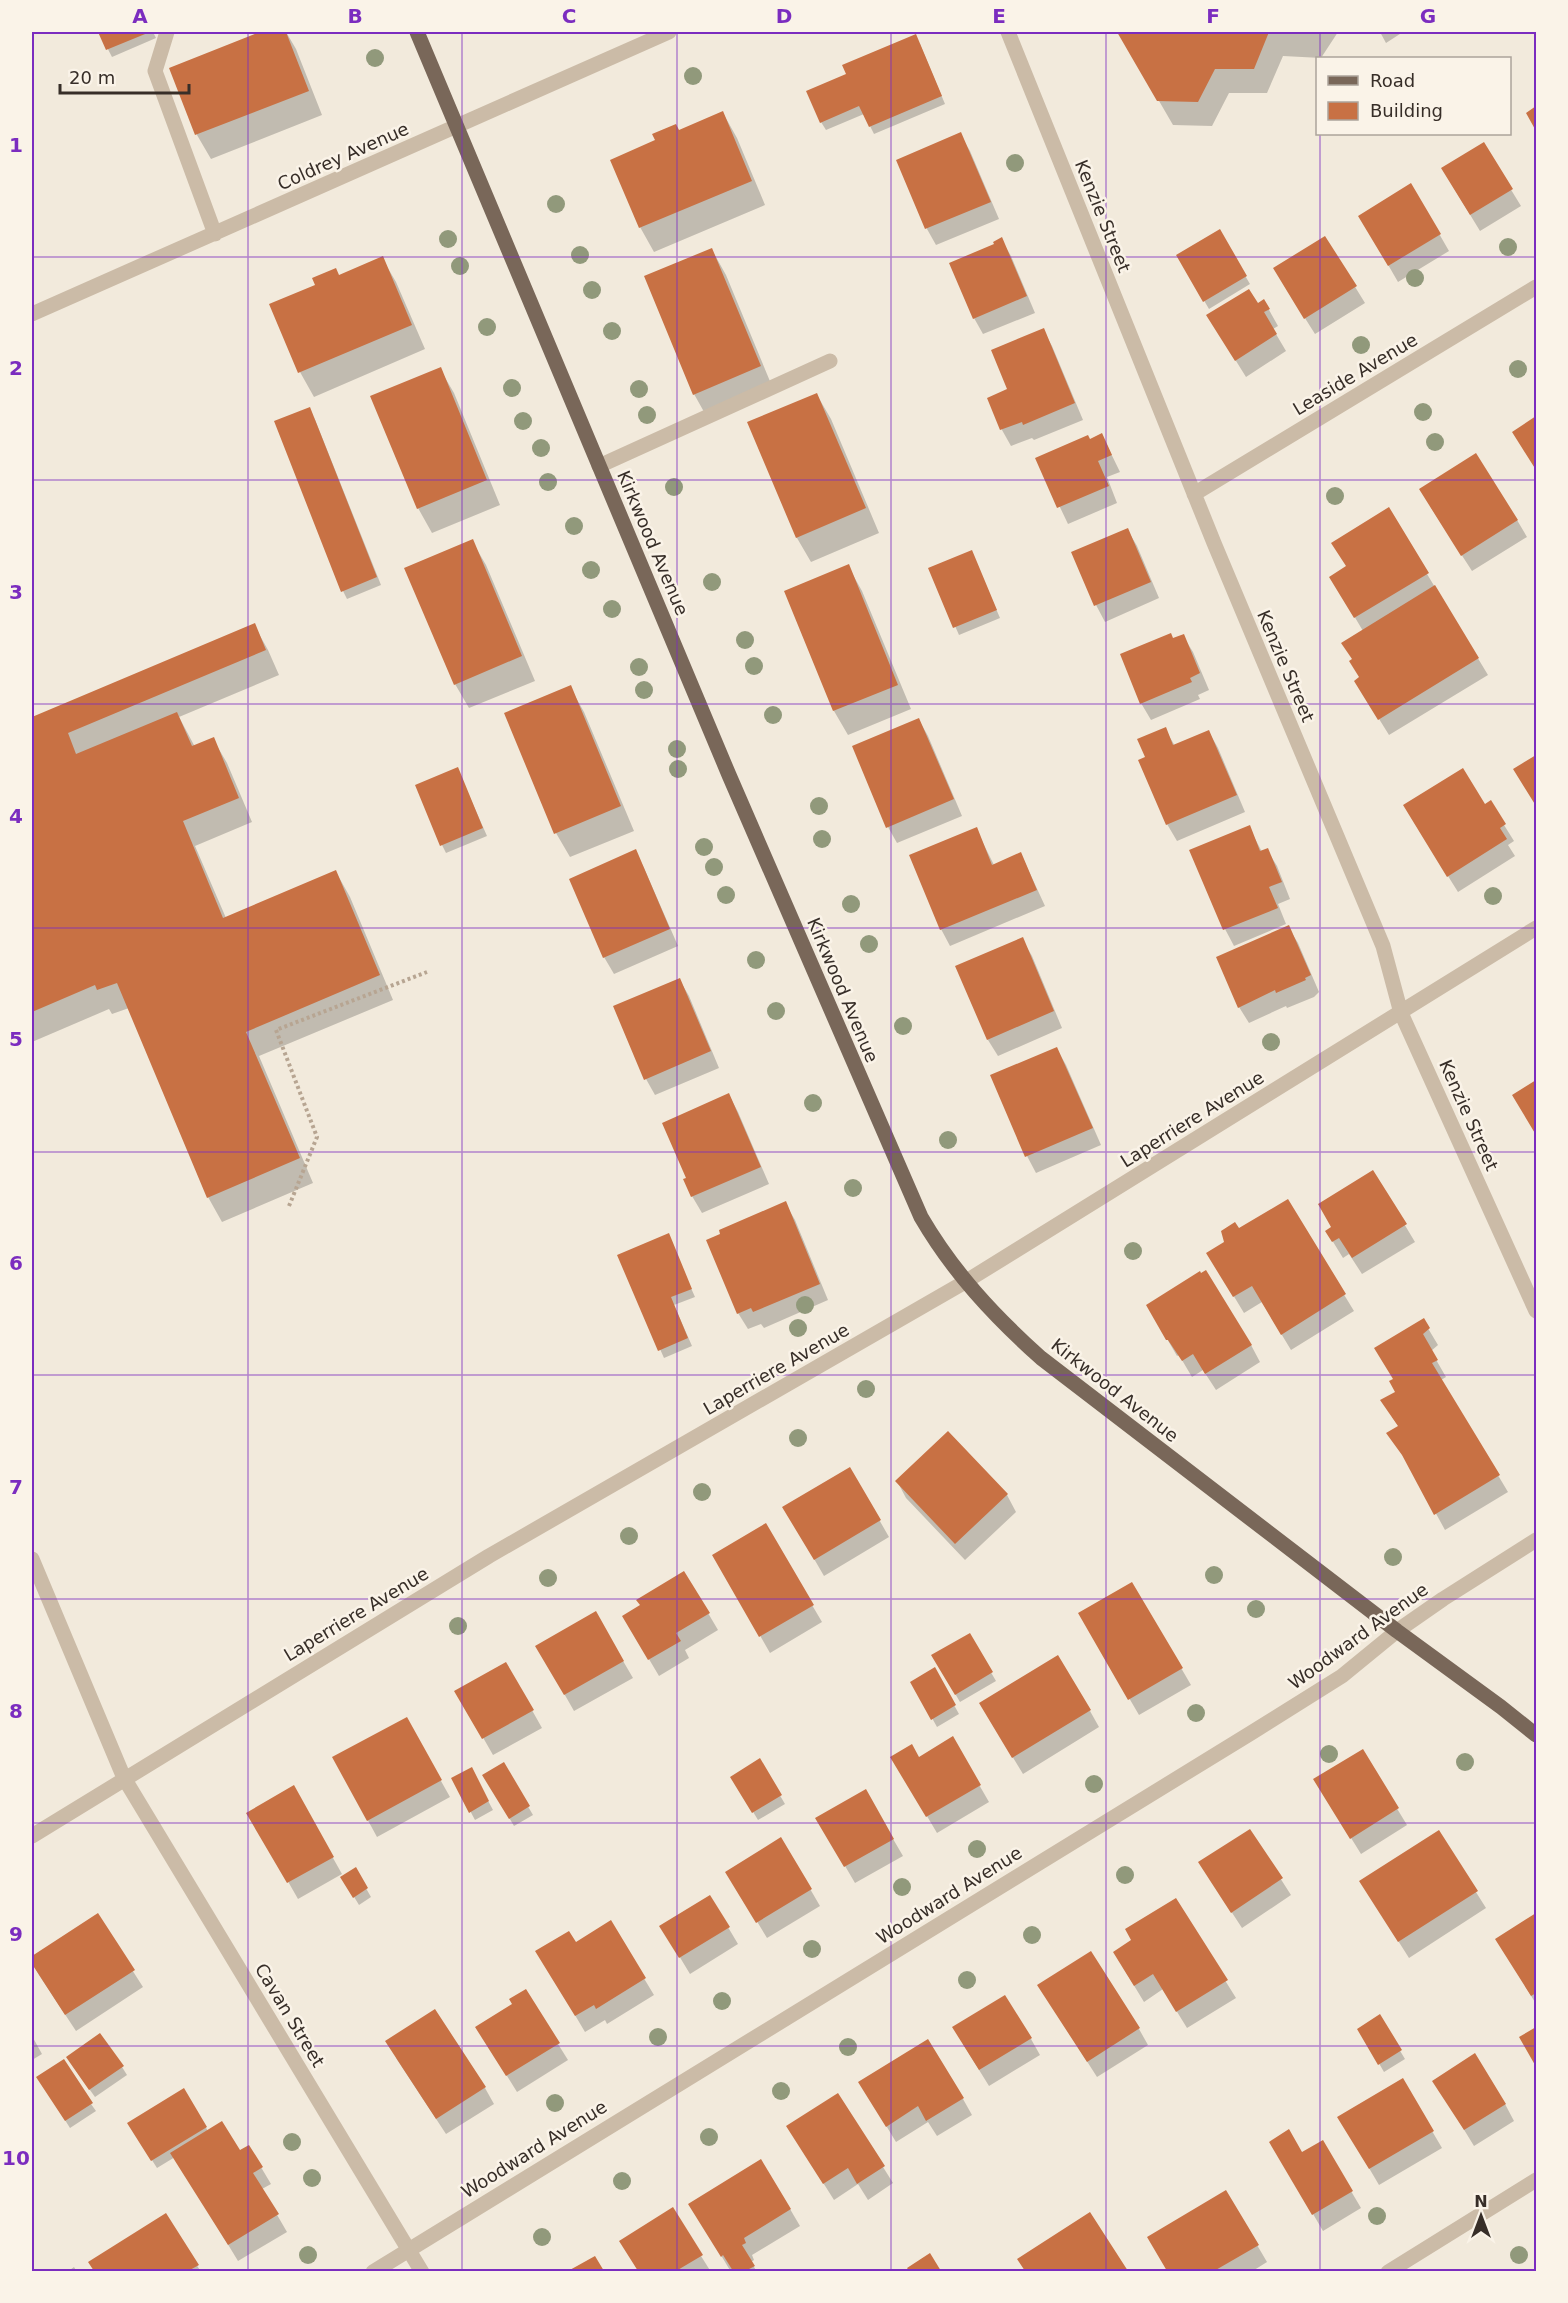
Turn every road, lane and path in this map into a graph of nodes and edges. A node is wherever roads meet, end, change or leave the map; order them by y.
1 (167, 32) edge
2 (417, 32) edge
3 (669, 32) edge
4 (1008, 32) edge
5 (456, 127) junction
6 (215, 234) junction
7 (1536, 287) edge
8 (32, 314) edge
9 (830, 361) dead end
10 (599, 466) junction
11 (1194, 494) junction
12 (1536, 928) edge
13 (427, 972) dead end
14 (1401, 1013) junction
15 (289, 1206) dead end
16 (965, 1282) junction
17 (1536, 1311) edge
18 (1536, 1540) edge
19 (32, 1559) edge
20 (1397, 1631) junction
21 (1536, 1735) edge
22 (124, 1778) junction
23 (32, 1836) edge
24 (1536, 2180) edge
25 (408, 2249) junction
26 (373, 2271) edge
27 (422, 2271) edge
28 (1388, 2271) edge

1 - 6 street
2 - 5 main road, Kirkwood Avenue
3 - 5 street, Coldrey Avenue
4 - 11 street, Kenzie Street
5 - 6 street, Coldrey Avenue
5 - 10 main road, Kirkwood Avenue
6 - 8 street, Coldrey Avenue
7 - 11 street, Leaside Avenue
9 - 10 street
10 - 16 main road, Kirkwood Avenue
11 - 14 street, Kenzie Street
12 - 14 street, Laperriere Avenue
13 - 15 path
14 - 16 street, Laperriere Avenue
14 - 17 street, Kenzie Street
16 - 20 main road, Kirkwood Avenue
16 - 22 street, Laperriere Avenue
18 - 20 street, Woodward Avenue
19 - 22 street, Cavan Street
20 - 21 main road, Kirkwood Avenue
20 - 25 street, Woodward Avenue
22 - 23 street, Laperriere Avenue
22 - 25 street, Cavan Street
24 - 28 street
25 - 26 street, Woodward Avenue
25 - 27 street, Cavan Street

